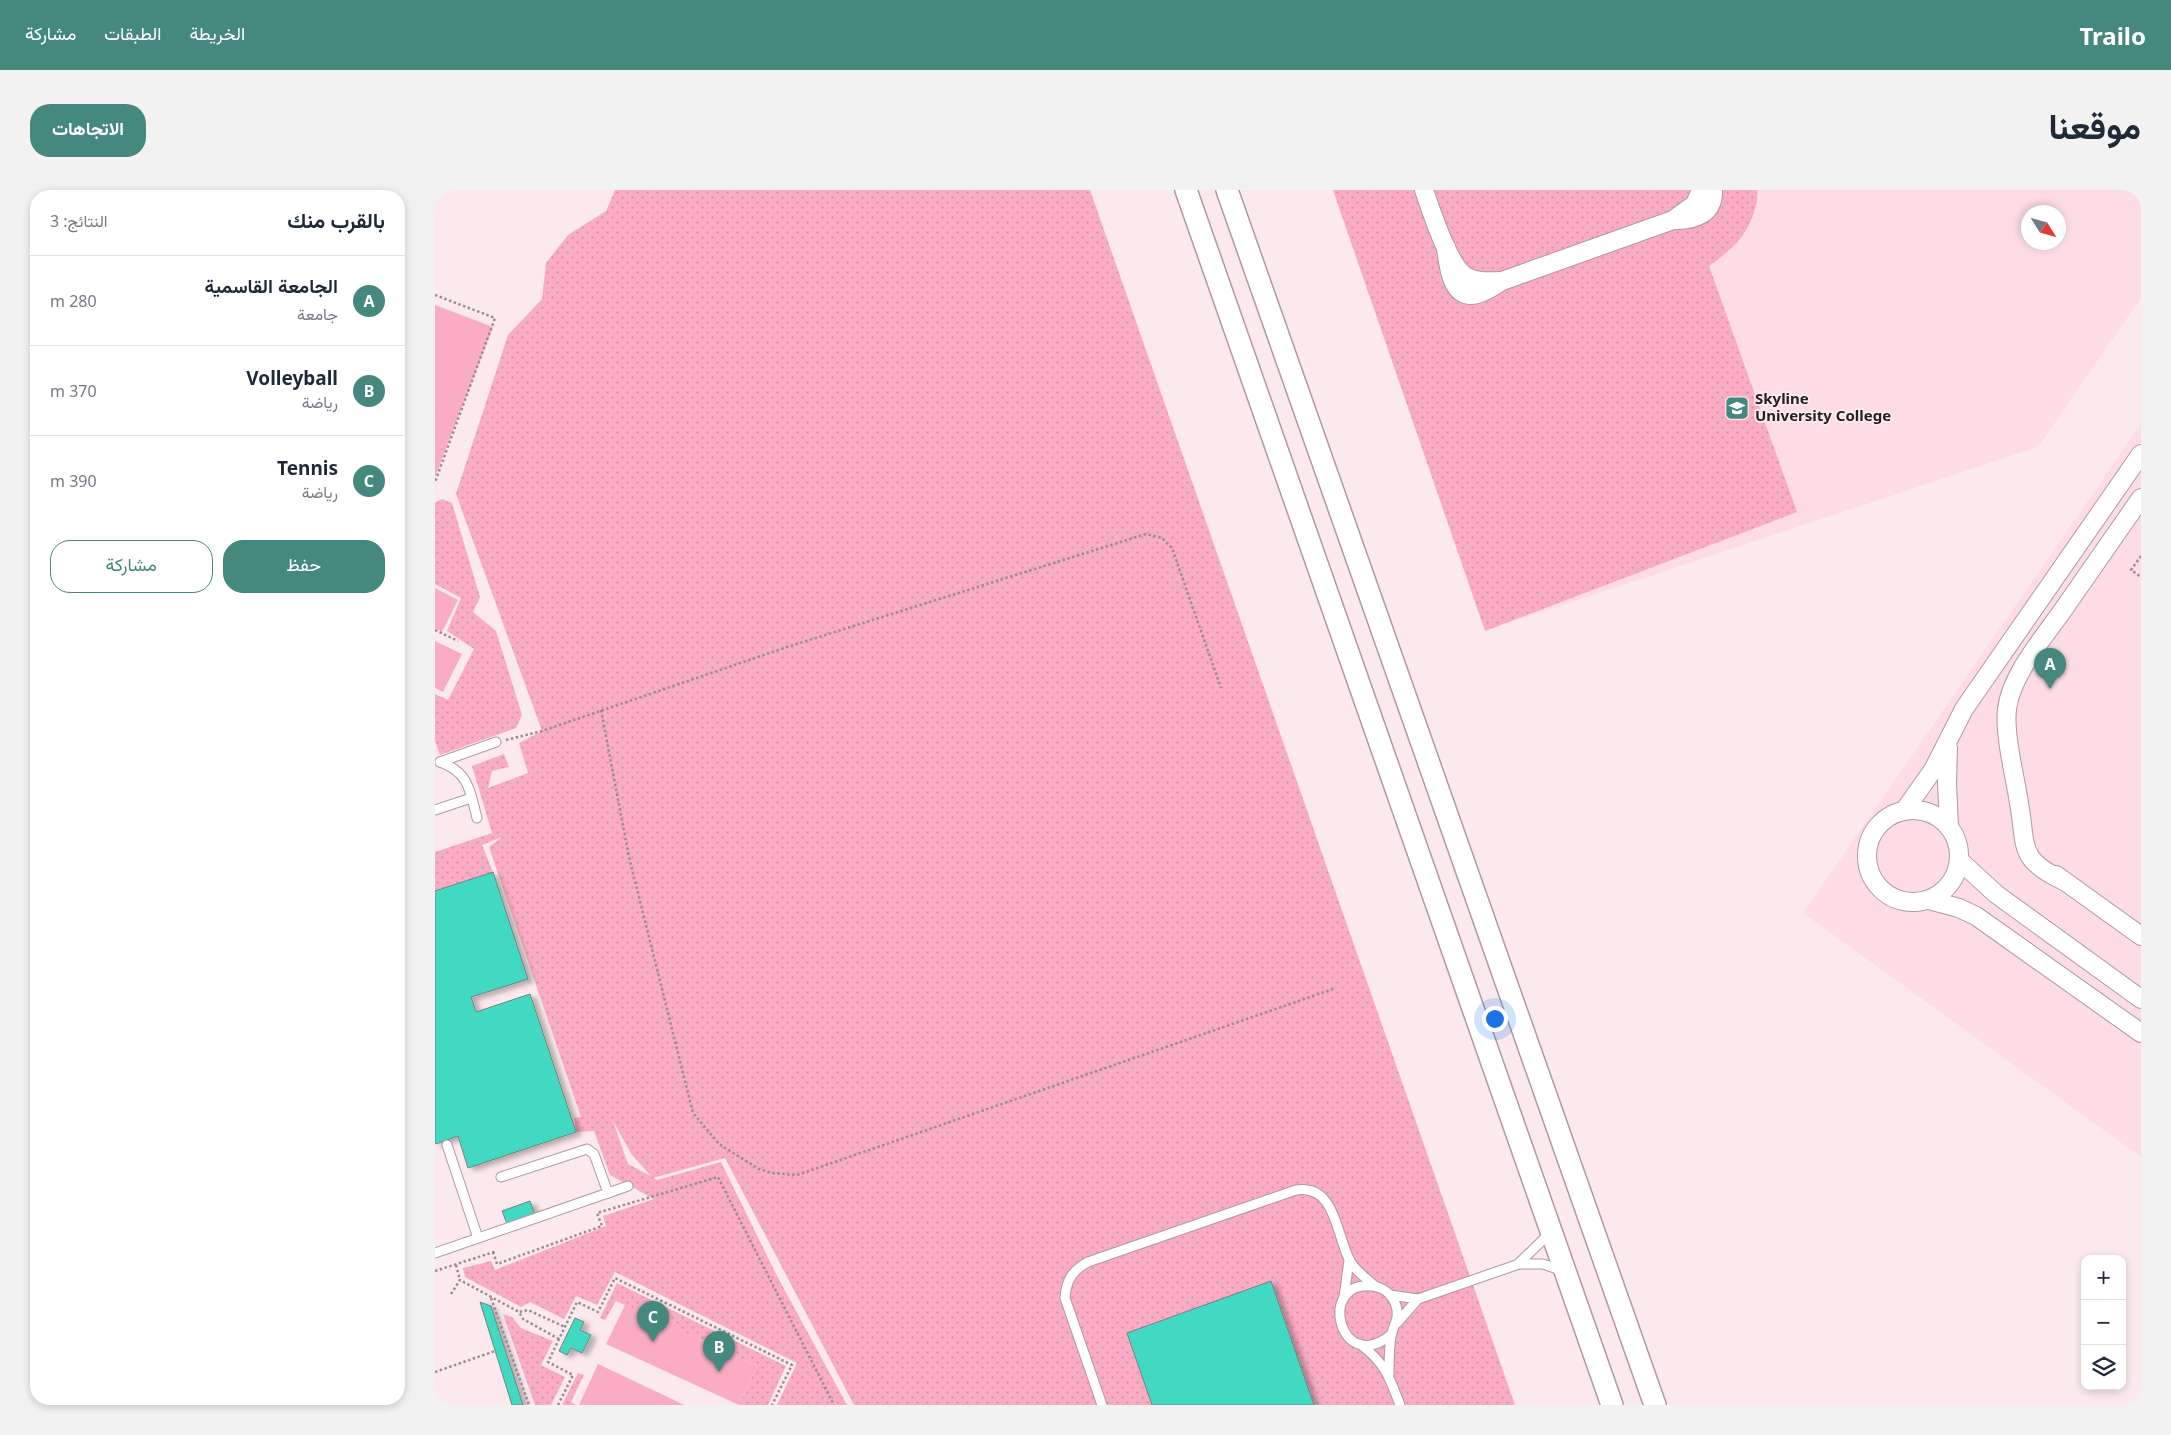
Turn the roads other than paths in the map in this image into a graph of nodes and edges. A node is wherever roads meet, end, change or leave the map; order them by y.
1 (1186, 190) edge
2 (1424, 190) edge
3 (1701, 190) edge
4 (1713, 190) edge
5 (1229, 193) edge
6 (1673, 220) junction
7 (2141, 454) edge
8 (2141, 498) edge
9 (1948, 740) junction
10 (497, 742) road end
11 (437, 763) edge
12 (471, 798) junction
13 (435, 810) edge
14 (1904, 811) junction
15 (477, 818) dead end
16 (1949, 828) junction
17 (1959, 860) junction
18 (1929, 900) junction
19 (2141, 936) edge
20 (2141, 999) edge
21 (2141, 1033) edge
22 (447, 1145) dead end
23 (501, 1177) dead end
24 (628, 1186) dead end
25 (608, 1193) junction
26 (1551, 1232) junction
27 (478, 1238) junction
28 (435, 1253) edge
29 (1349, 1260) junction
30 (1519, 1264) junction
31 (1566, 1273) junction
32 (1376, 1287) junction
33 (1390, 1295) junction
34 (1418, 1299) junction
35 (1343, 1300) junction
36 (1397, 1323) junction
37 (1391, 1334) junction
38 (1359, 1344) junction
39 (1389, 1374) junction
40 (1102, 1405) edge
41 (1399, 1405) edge
42 (1612, 1405) edge
43 (1655, 1405) edge

1 - 26 street
2 - 6 street
3 - 6 street
4 - 6 street
5 - 43 street
7 - 9 street
8 - 19 street
9 - 14 street
9 - 16 street
10 - 11 lane
11 - 12 lane
12 - 13 lane
12 - 15 lane
14 - 16 street
14 - 18 street
16 - 17 street
17 - 18 street
17 - 20 street
18 - 21 street
22 - 27 lane
23 - 25 lane
24 - 25 lane
25 - 27 lane
26 - 30 lane
26 - 31 street
27 - 28 lane
29 - 32 lane
29 - 35 lane
29 - 40 lane
30 - 31 lane
30 - 34 lane
31 - 42 street
32 - 33 lane
32 - 35 lane
33 - 34 lane
33 - 36 lane
34 - 36 lane
35 - 38 lane
36 - 37 lane
37 - 38 lane
37 - 39 lane
38 - 39 lane
39 - 41 lane

